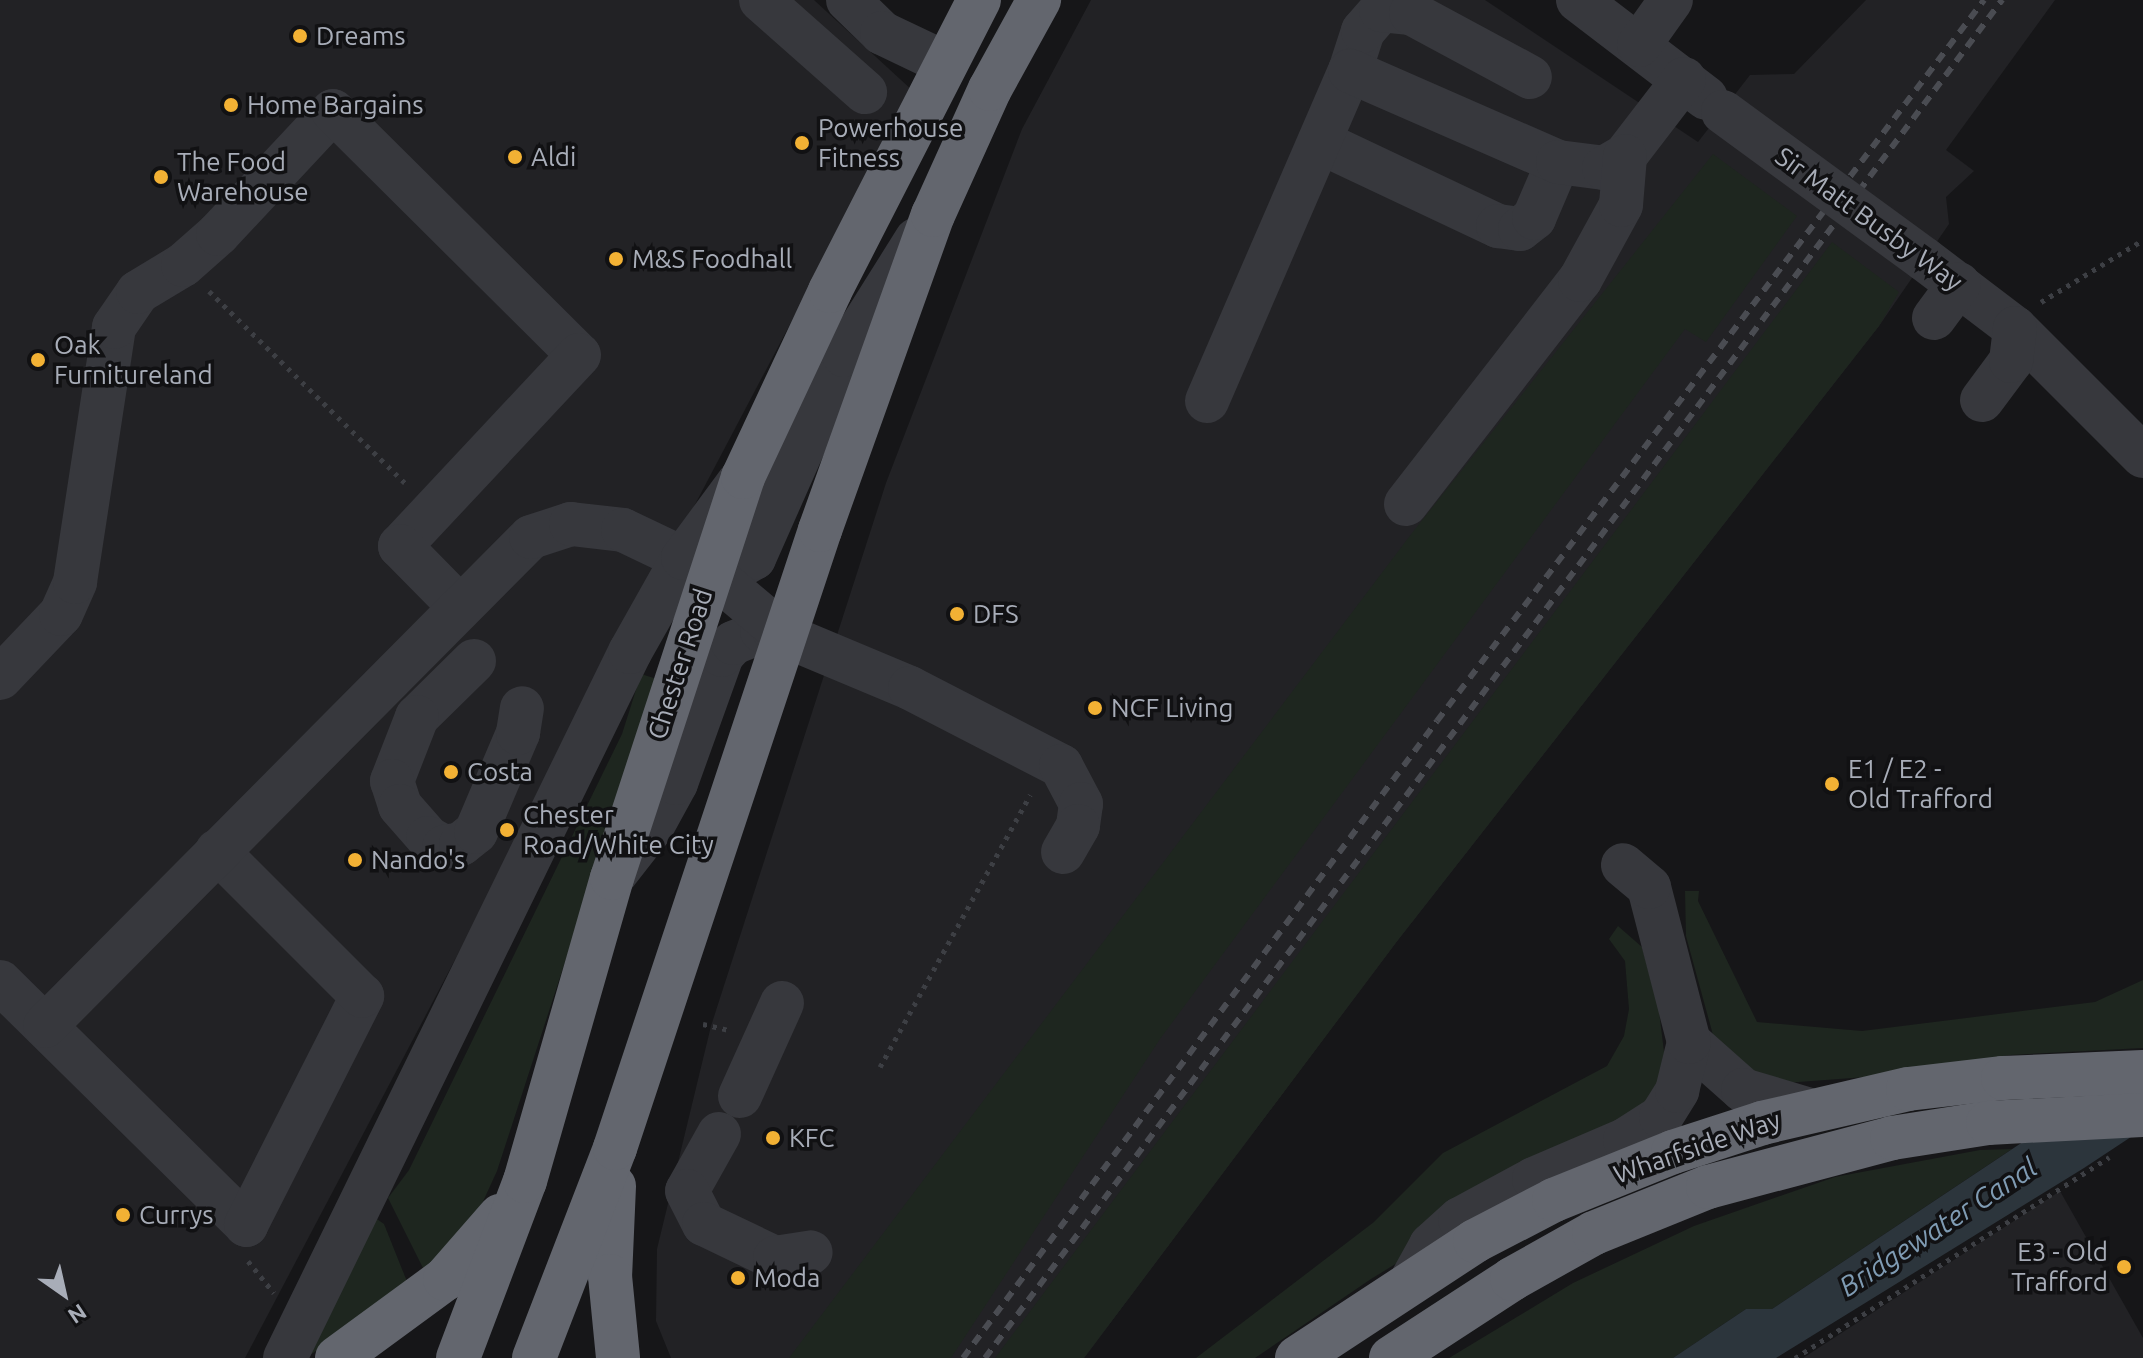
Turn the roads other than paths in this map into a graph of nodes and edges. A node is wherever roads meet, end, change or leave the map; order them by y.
1 (761, 0) edge
2 (848, 0) edge
3 (979, 0) edge
4 (1039, 0) edge
5 (1578, 0) edge
6 (1671, 0) edge
7 (1639, 45) junction
8 (945, 63) junction
9 (1350, 71) junction
10 (1530, 77) dead end
11 (1684, 79) junction
12 (865, 92) dead end
13 (1320, 142) junction
14 (1625, 156) junction
15 (1558, 162) junction
16 (933, 215) junction
17 (1959, 284) junction
18 (1934, 318) dead end
19 (2011, 325) junction
20 (1982, 400) dead end
21 (1207, 401) dead end
22 (2143, 456) edge
23 (1406, 504) dead end
24 (696, 564) junction
25 (459, 606) junction
26 (786, 636) junction
27 (474, 661) dead end
28 (0, 678) edge
29 (522, 708) dead end
30 (217, 851) junction
31 (1063, 852) dead end
32 (1623, 865) dead end
33 (612, 878) junction
34 (0, 982) edge
35 (782, 1003) dead end
36 (45, 1026) junction
37 (1689, 1042) junction
38 (2143, 1072) edge
39 (740, 1096) dead end
40 (1810, 1110) junction
41 (2143, 1115) edge
42 (719, 1134) dead end
43 (615, 1148) junction
44 (525, 1181) junction
45 (811, 1252) dead end
46 (1413, 1278) junction
47 (294, 1340) edge
48 (337, 1358) edge
49 (458, 1358) edge
50 (534, 1358) edge
51 (618, 1358) edge
52 (1297, 1358) edge
53 (1391, 1358) edge

1 - 12 street
2 - 8 street
3 - 8 highway, Chester Road
4 - 16 highway
5 - 7 street, Sir Matt Busby Way
6 - 7 street
7 - 11 street, Sir Matt Busby Way
8 - 24 highway, Chester Road
9 - 10 street
9 - 13 street
9 - 15 street
11 - 14 street
11 - 17 street, Sir Matt Busby Way, bridge
13 - 15 street
13 - 21 street
14 - 15 street
14 - 23 street
16 - 24 street
16 - 26 highway
17 - 18 street
17 - 19 street, Sir Matt Busby Way
19 - 20 street
19 - 22 street, Sir Matt Busby Way
24 - 25 street
24 - 26 street
24 - 33 highway, Chester Road
24 - 47 street
25 - 28 street
25 - 30 street
26 - 31 street
26 - 33 street
26 - 43 highway
27 - 29 street
30 - 36 street
30 - 36 street
32 - 37 street
33 - 44 highway, Chester Road
34 - 36 street
35 - 39 street
37 - 40 street
37 - 46 street
38 - 40 highway, Wharfside Way
40 - 46 highway, Wharfside Way
41 - 53 highway, Wharfside Way
42 - 45 street
43 - 50 highway
43 - 51 highway
44 - 48 highway
44 - 49 highway, Chester Road
46 - 52 highway, Wharfside Way

